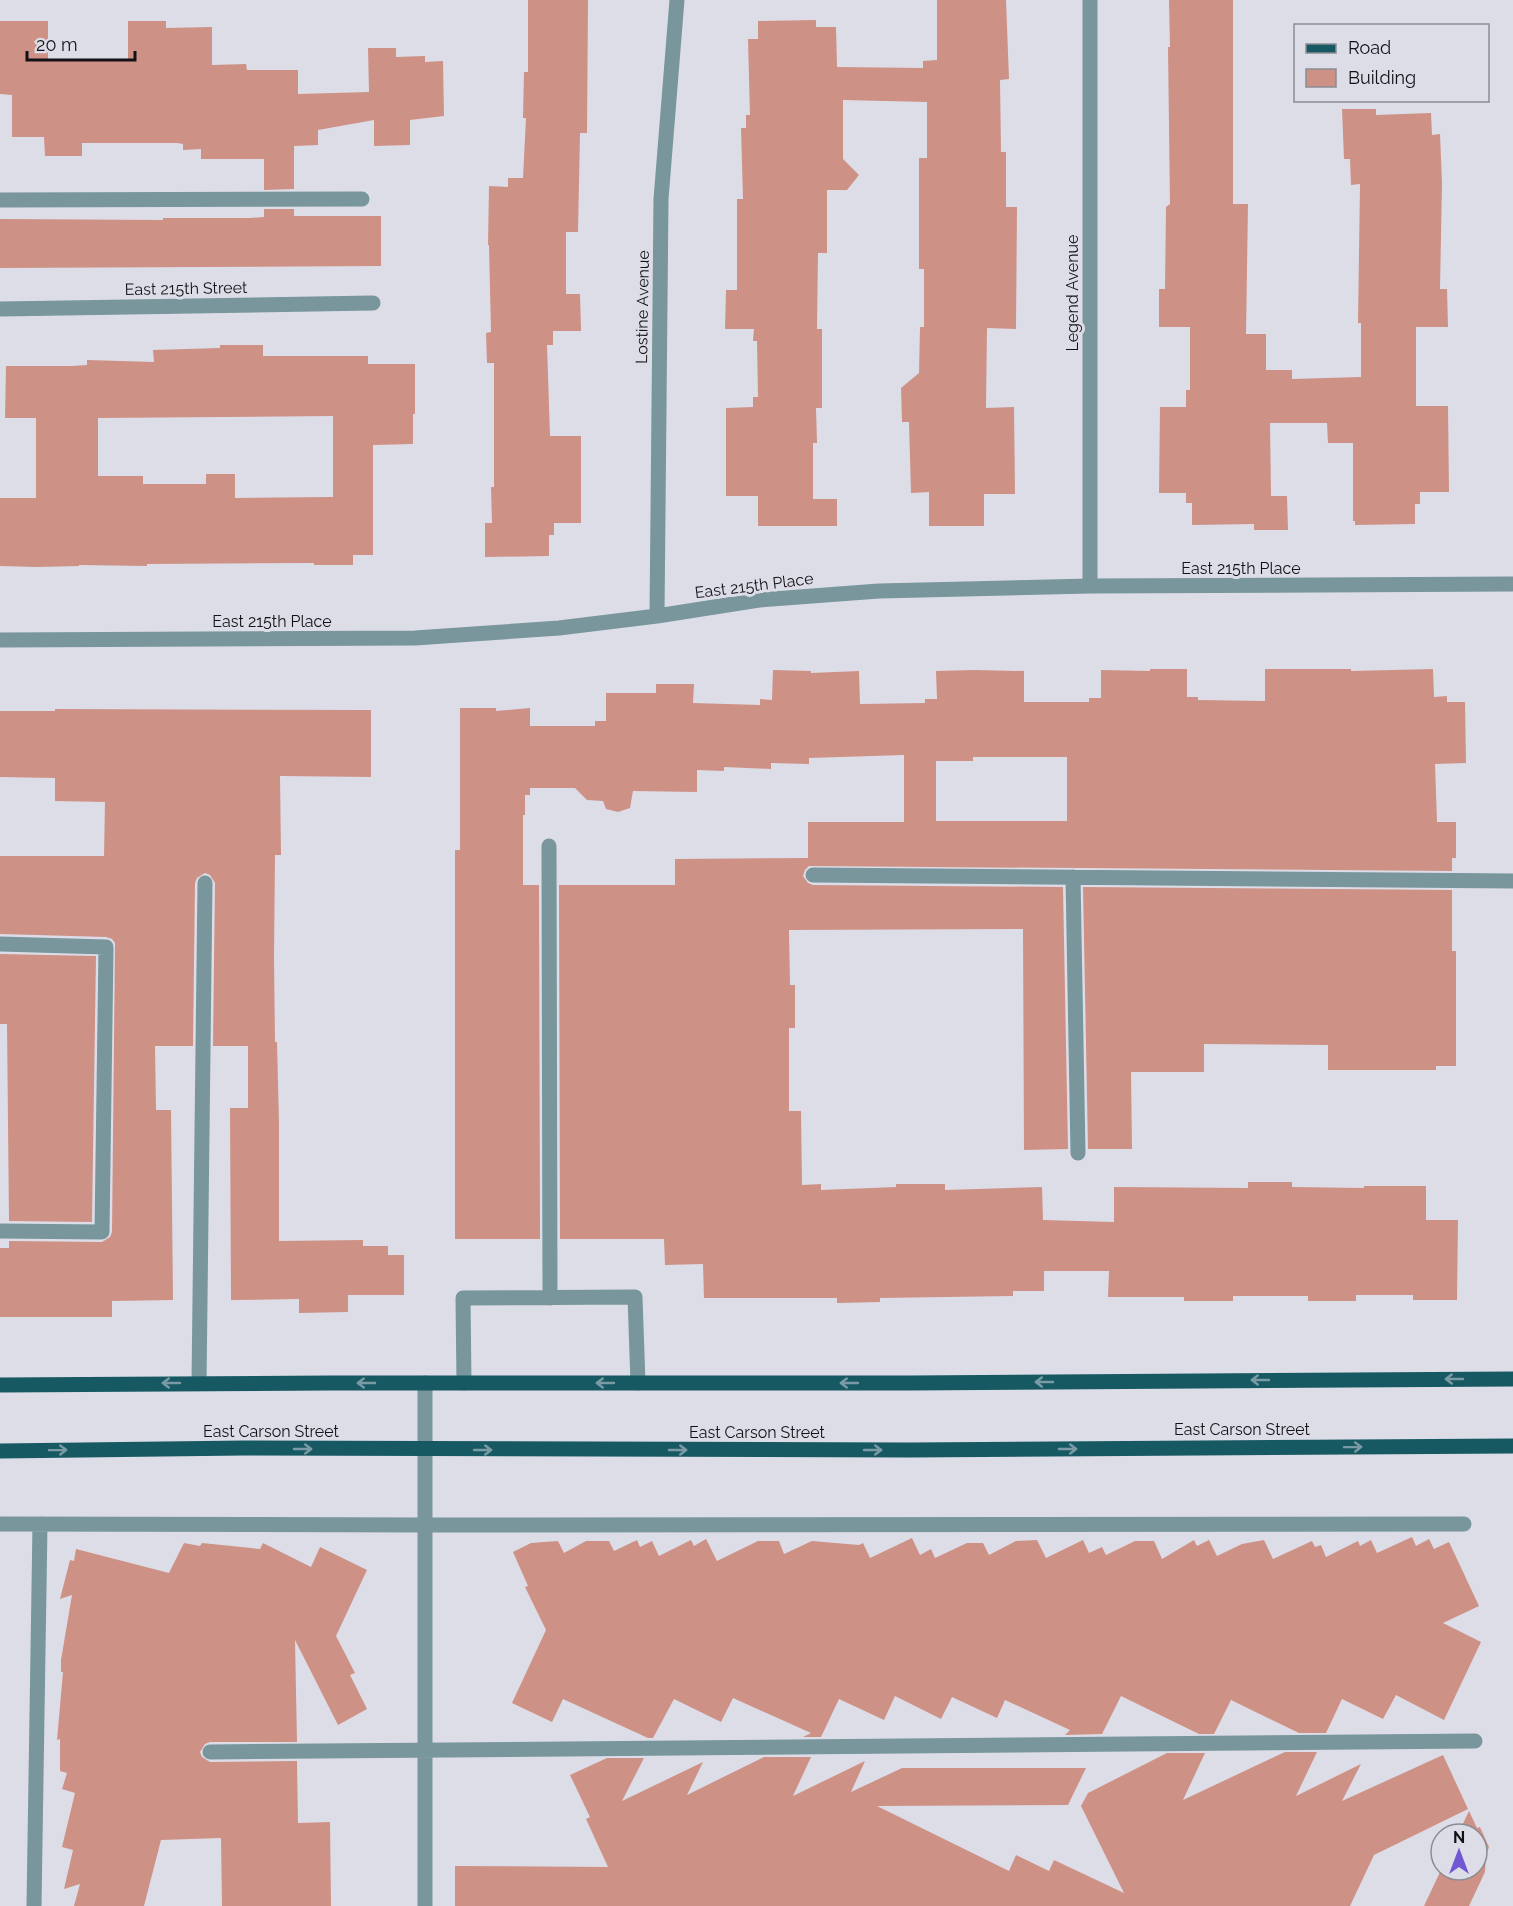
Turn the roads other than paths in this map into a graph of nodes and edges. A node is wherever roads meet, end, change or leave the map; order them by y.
1 (677, 0) edge
2 (1090, 0) edge
3 (362, 199) dead end
4 (0, 200) edge
5 (373, 303) dead end
6 (0, 309) edge
7 (1513, 584) edge
8 (1090, 586) junction
9 (657, 616) junction
10 (0, 640) edge
11 (549, 846) dead end
12 (813, 875) dead end
13 (1073, 877) junction
14 (1513, 881) edge
15 (205, 883) dead end
16 (0, 944) edge
17 (1078, 1153) dead end
18 (0, 1230) edge
19 (550, 1298) junction
20 (1513, 1379) edge
21 (199, 1383) junction
22 (425, 1383) junction
23 (464, 1383) junction
24 (638, 1383) junction
25 (0, 1385) edge
26 (1513, 1446) edge
27 (425, 1449) junction
28 (0, 1451) edge
29 (0, 1524) edge
30 (40, 1524) junction
31 (1464, 1524) dead end
32 (425, 1525) junction
33 (1475, 1741) dead end
34 (425, 1750) junction
35 (210, 1752) dead end
36 (34, 1906) edge
37 (425, 1906) edge

1 - 9 street, Lostine Avenue
2 - 8 street, Legend Avenue
3 - 4 street
5 - 6 street, East 215th Street
7 - 8 street, East 215th Place
8 - 9 street, East 215th Place
9 - 10 street, East 215th Place
11 - 19 street
12 - 13 street
13 - 14 street
13 - 17 street
15 - 21 street
16 - 18 street
19 - 23 street
19 - 24 street
20 -> 24 main road
22 -> 21 main road
21 -> 25 main road
22 - 23 main road
22 - 27 street
24 -> 23 main road
27 -> 26 main road, East Carson Street
28 -> 27 main road, East Carson Street
27 - 32 street
29 - 30 street
30 - 32 street
30 - 36 street
31 - 32 street
32 - 34 street
33 - 34 street
34 - 35 street
34 - 37 street

